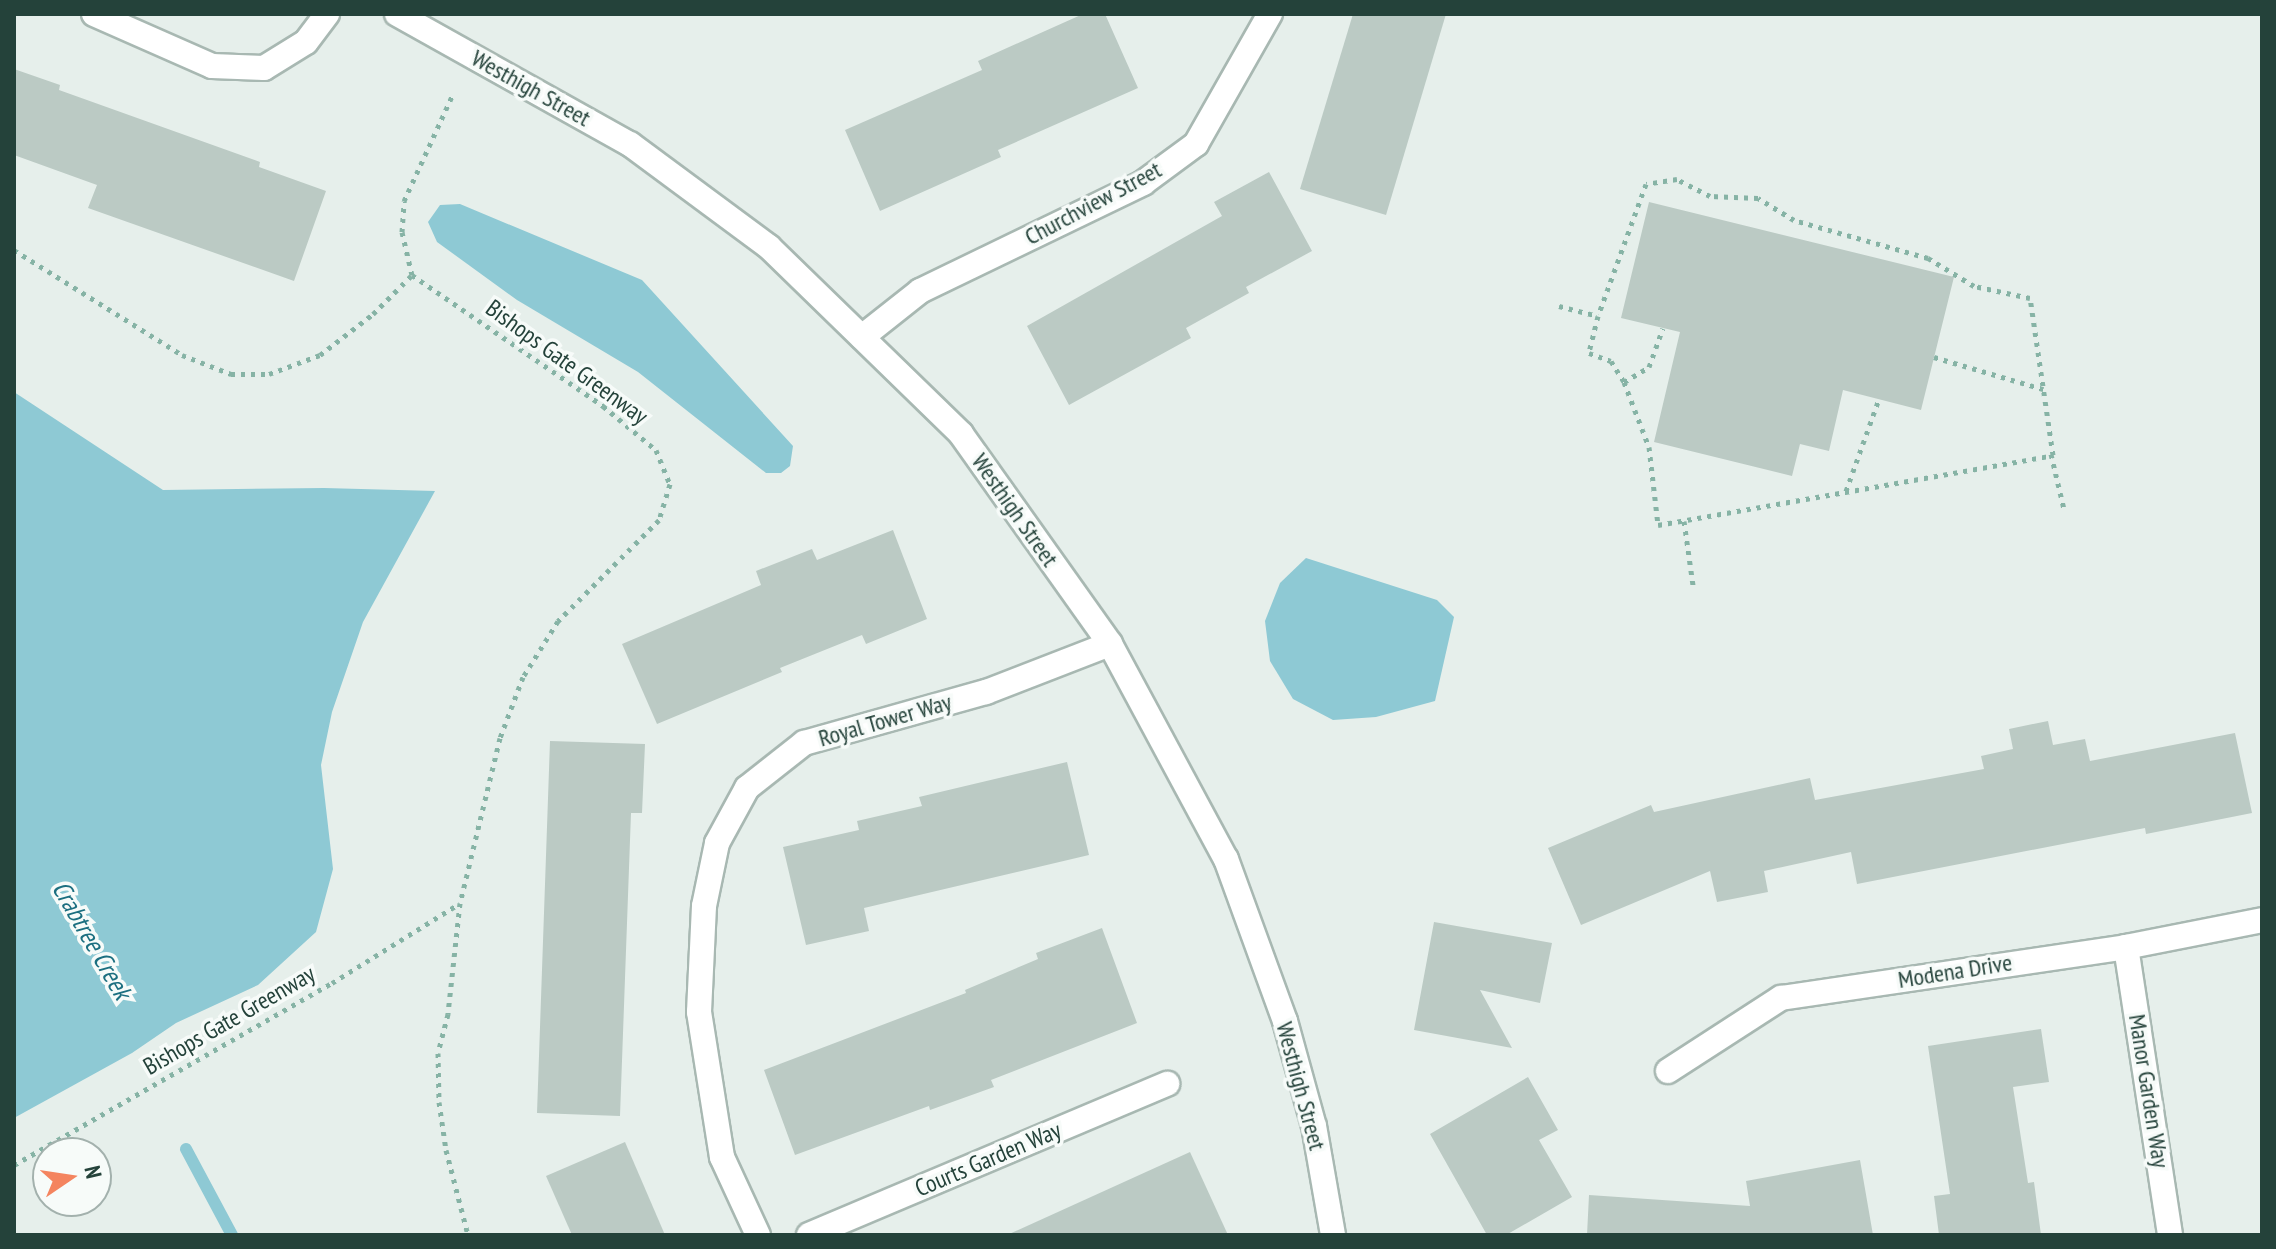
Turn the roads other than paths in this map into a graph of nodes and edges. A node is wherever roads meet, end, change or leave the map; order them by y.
1 (94, 14) edge
2 (327, 14) edge
3 (397, 14) edge
4 (1270, 14) edge
5 (862, 337) junction
6 (1110, 644) junction
7 (2262, 920) edge
8 (2126, 947) junction
9 (1668, 1071) dead end
10 (1167, 1084) dead end
11 (758, 1235) edge
12 (809, 1235) edge
13 (1333, 1235) edge
14 (2170, 1235) edge

1 - 2 street
3 - 5 street, Westhigh Street
4 - 5 street, Churchview Street
5 - 6 street, Westhigh Street
6 - 11 street, Royal Tower Way
6 - 13 street, Westhigh Street
7 - 8 street, Modena Drive
8 - 9 street, Modena Drive
8 - 14 street, Manor Garden Way
10 - 12 street, Courts Garden Way

